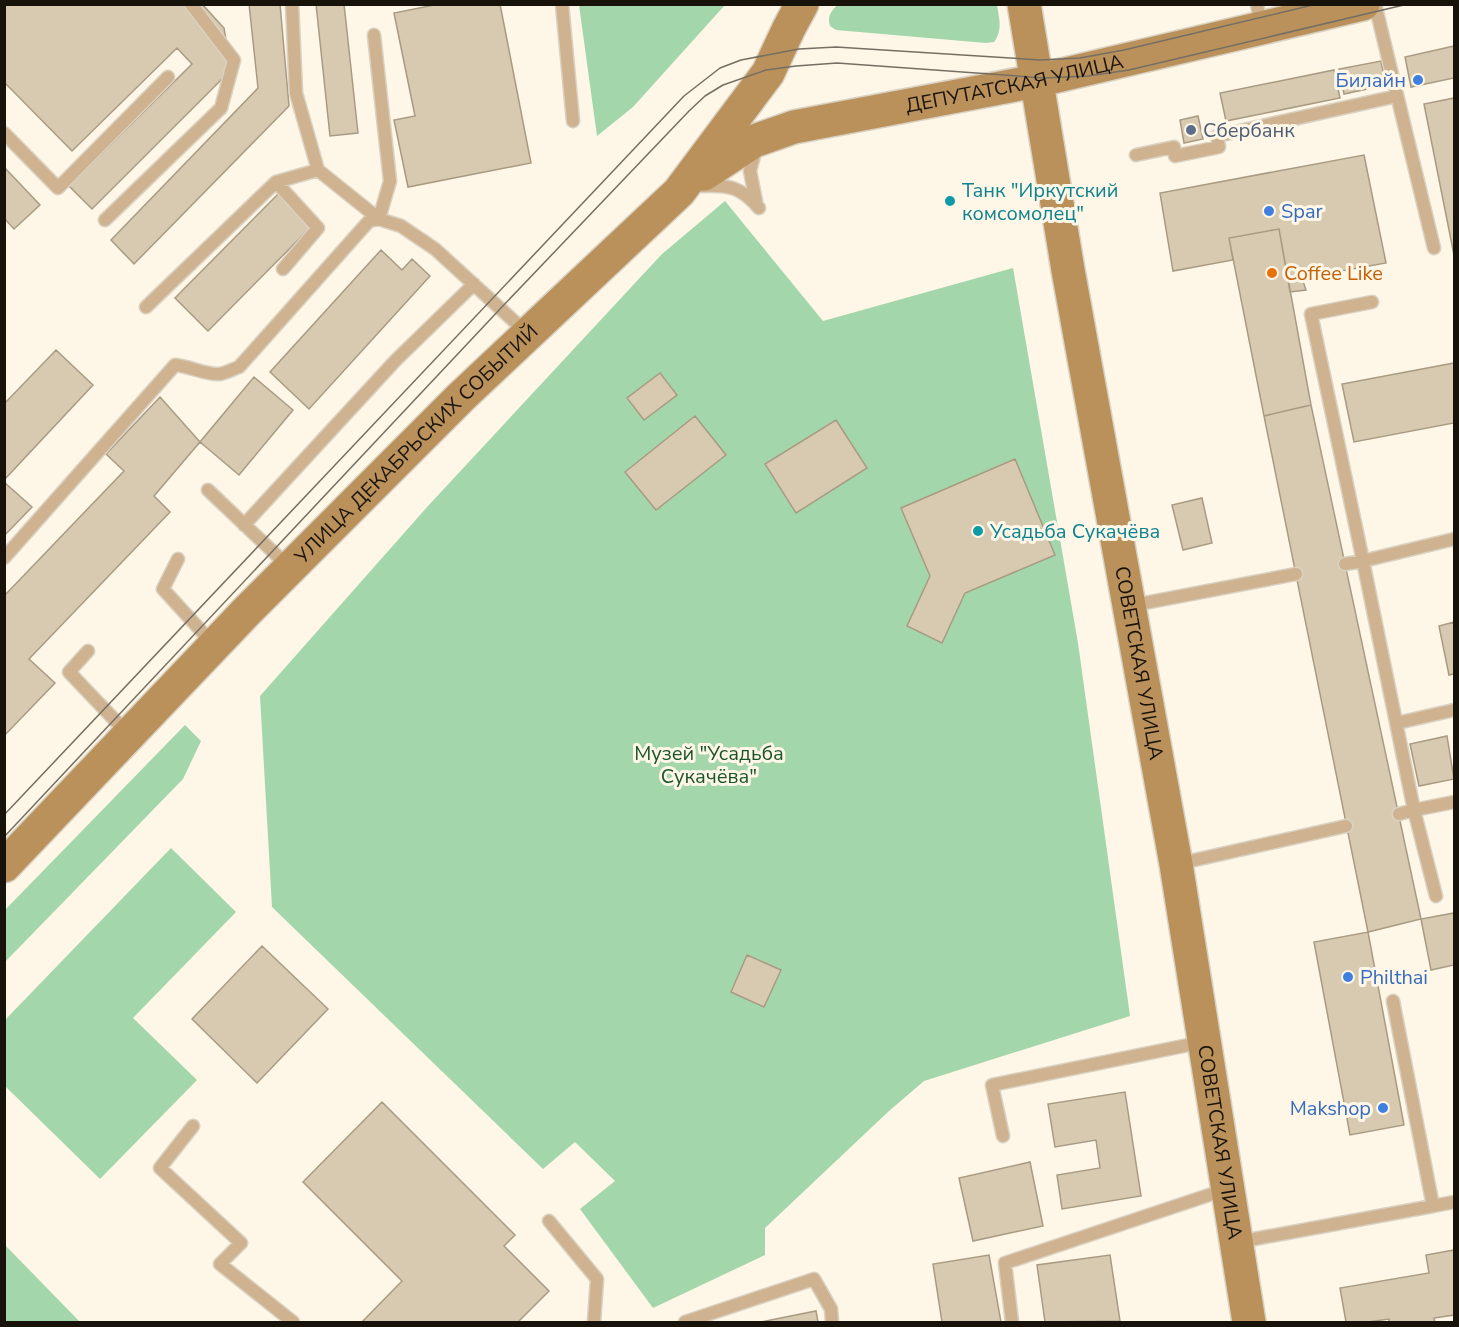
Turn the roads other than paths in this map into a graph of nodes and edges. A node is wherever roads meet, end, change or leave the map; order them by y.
1 (191, 4) edge
2 (292, 4) edge
3 (562, 4) edge
4 (802, 4) edge
5 (1024, 4) edge
6 (1363, 4) edge
7 (1375, 4) edge
8 (1259, 16) edge
9 (374, 35) dead end
10 (168, 77) dead end
11 (1036, 81) junction
12 (1397, 96) junction
13 (573, 121) dead end
14 (4, 133) edge
15 (763, 137) junction
16 (1136, 155) dead end
17 (318, 170) junction
18 (276, 182) junction
19 (679, 192) junction
20 (379, 219) junction
21 (105, 220) dead end
22 (1434, 248) dead end
23 (283, 269) dead end
24 (474, 284) junction
25 (1372, 302) dead end
26 (146, 308) dead end
27 (528, 334) junction
28 (208, 490) dead end
29 (244, 525) junction
30 (1455, 539) edge
31 (4, 558) edge
32 (178, 559) dead end
33 (1363, 561) junction
34 (1345, 564) dead end
35 (290, 568) junction
36 (1296, 574) dead end
37 (1127, 607) junction
38 (214, 646) junction
39 (88, 651) dead end
40 (1455, 710) edge
41 (1397, 723) junction
42 (129, 735) junction
43 (1455, 802) edge
44 (1414, 810) junction
45 (1399, 814) dead end
46 (1346, 826) dead end
47 (1176, 864) junction
48 (4, 866) edge
49 (1436, 896) dead end
50 (1393, 1001) dead end
51 (1204, 1042) junction
52 (193, 1126) dead end
53 (1003, 1136) dead end
54 (1228, 1188) junction
55 (1455, 1202) edge
56 (1433, 1206) junction
57 (549, 1221) dead end
58 (1237, 1242) junction
59 (293, 1323) edge
60 (594, 1323) edge
61 (685, 1323) edge
62 (832, 1323) edge
63 (1012, 1323) edge
64 (1249, 1323) edge

1 - 21 lane
2 - 17 lane
3 - 13 lane
4 - 19 main road, УЛИЦА ДЕКАБРЬСКИХ СОБЫТИЙ
5 - 11 main road, СОВЕТСКАЯ УЛИЦА
6 - 8 main road, ДЕПУТАТСКАЯ УЛИЦА
7 - 12 lane
8 - 11 main road, ДЕПУТАТСКАЯ УЛИЦА
9 - 20 lane
10 - 14 lane
11 - 15 main road, ДЕПУТАТСКАЯ УЛИЦА
11 - 37 main road, СОВЕТСКАЯ УЛИЦА
12 - 16 lane
12 - 22 lane
15 - 19 main road, ДЕПУТАТСКАЯ УЛИЦА
15 - 19 lane
17 - 18 lane
17 - 20 lane
18 - 23 lane
18 - 26 lane
19 - 27 main road, УЛИЦА ДЕКАБРЬСКИХ СОБЫТИЙ
20 - 24 lane
20 - 31 lane
24 - 27 lane
24 - 29 lane
25 - 33 lane
27 - 35 main road, УЛИЦА ДЕКАБРЬСКИХ СОБЫТИЙ
28 - 29 lane
29 - 35 lane
30 - 33 lane
32 - 38 lane
33 - 34 lane
33 - 41 lane
35 - 38 main road, УЛИЦА ДЕКАБРЬСКИХ СОБЫТИЙ
36 - 37 lane
37 - 47 main road, СОВЕТСКАЯ УЛИЦА
38 - 42 main road, УЛИЦА ДЕКАБРЬСКИХ СОБЫТИЙ
39 - 42 lane
40 - 41 lane
41 - 44 lane
42 - 48 main road, УЛИЦА ДЕКАБРЬСКИХ СОБЫТИЙ
43 - 44 lane
44 - 45 lane
44 - 49 lane
46 - 47 lane
47 - 51 main road, СОВЕТСКАЯ УЛИЦА
50 - 56 lane
51 - 53 lane
51 - 54 main road, СОВЕТСКАЯ УЛИЦА
52 - 59 lane
54 - 58 main road, СОВЕТСКАЯ УЛИЦА
54 - 63 lane
55 - 56 lane
56 - 58 lane
57 - 60 lane
58 - 64 main road, СОВЕТСКАЯ УЛИЦА
61 - 62 lane

